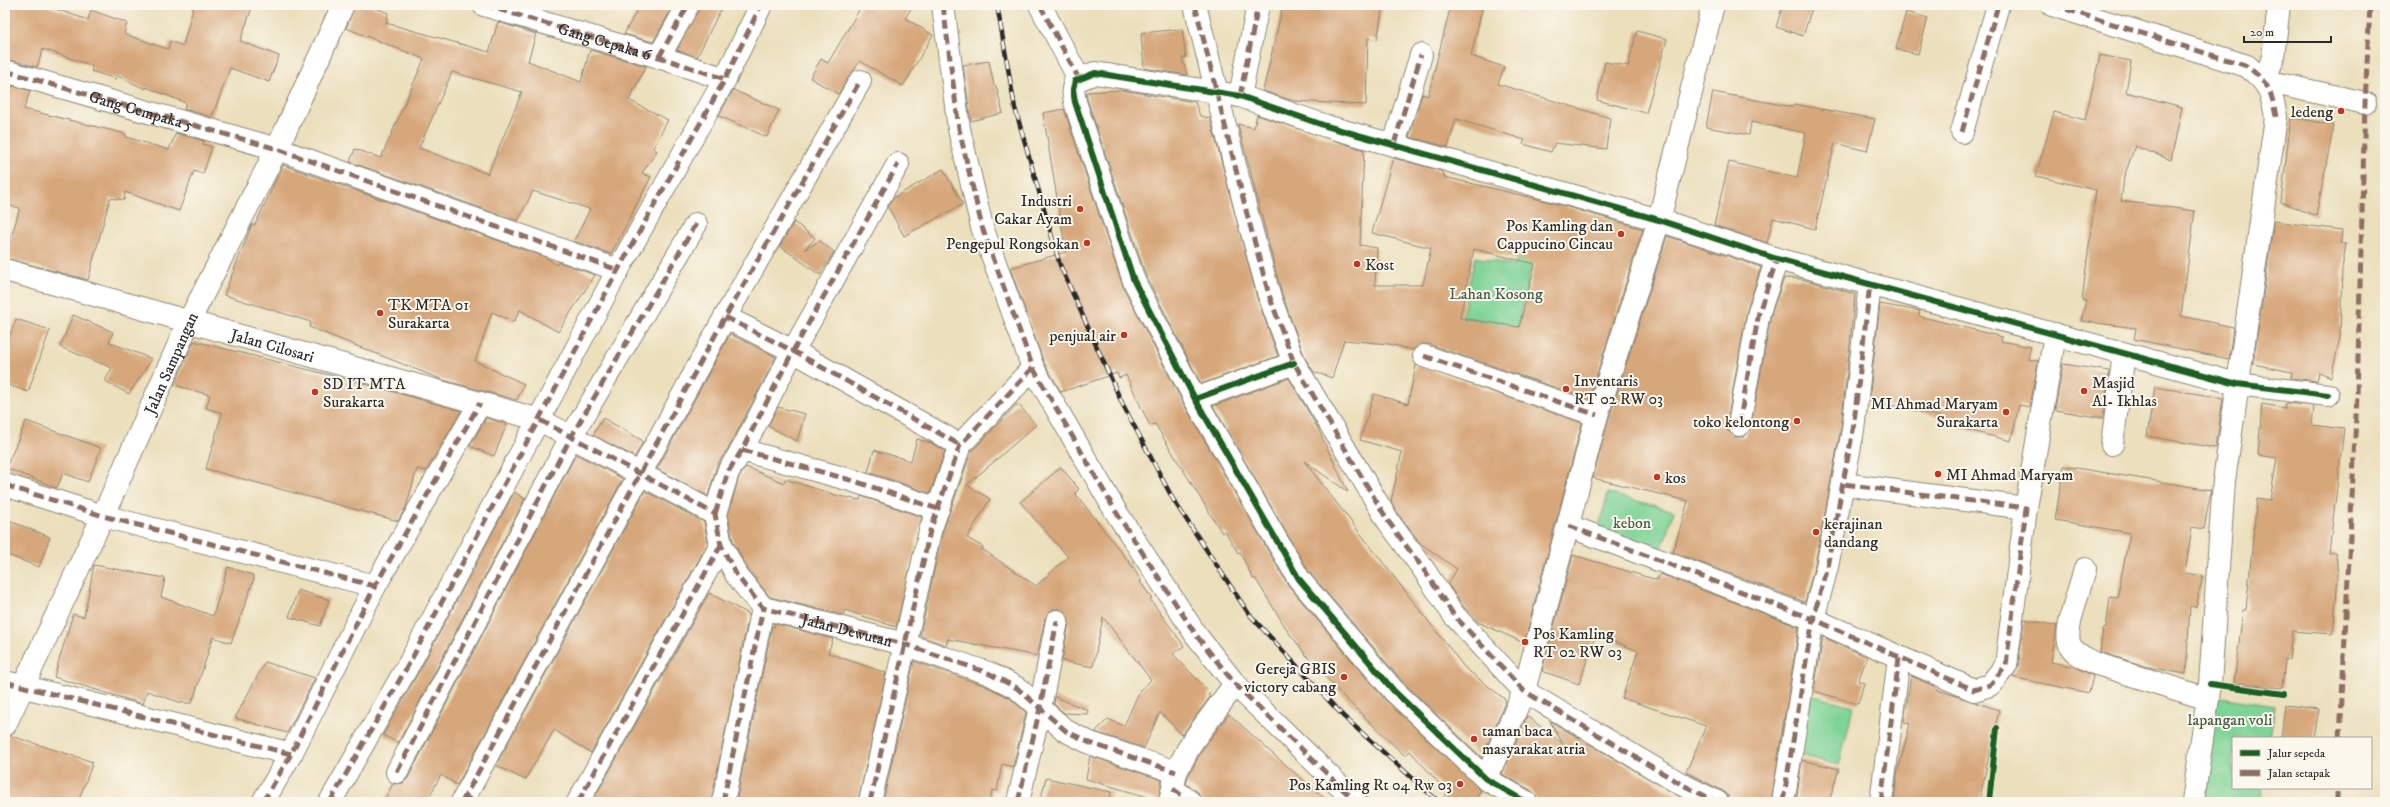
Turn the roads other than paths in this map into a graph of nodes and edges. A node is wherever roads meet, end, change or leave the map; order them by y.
1 (343, 5) edge
2 (484, 5) edge
3 (688, 5) edge
4 (762, 5) edge
5 (943, 5) edge
6 (1040, 5) edge
7 (1195, 5) edge
8 (1258, 5) edge
9 (1712, 5) edge
10 (1998, 5) edge
11 (2052, 5) edge
12 (2279, 5) edge
13 (1422, 55) dead end
14 (659, 57) junction
15 (5, 71) edge
16 (725, 79) junction
17 (1079, 79) junction
18 (860, 81) dead end
19 (2265, 81) junction
20 (1218, 93) junction
21 (1240, 96) junction
22 (2365, 103) dead end
23 (1962, 132) dead end
24 (1394, 144) junction
25 (277, 149) junction
26 (898, 164) dead end
27 (1659, 220) junction
28 (696, 224) dead end
29 (1777, 259) junction
30 (5, 270) edge
31 (618, 270) junction
32 (1870, 284) junction
33 (725, 317) junction
34 (189, 322) junction
35 (2055, 334) junction
36 (793, 351) junction
37 (2124, 354) junction
38 (1424, 356) dead end
39 (1294, 363) junction
40 (1034, 368) junction
41 (2237, 384) junction
42 (2328, 395) dead end
43 (1195, 399) junction
44 (480, 403) junction
45 (1597, 415) junction
46 (540, 420) junction
47 (1739, 425) dead end
48 (571, 437) junction
49 (2112, 444) dead end
50 (960, 445) junction
51 (742, 450) junction
52 (640, 474) junction
53 (1843, 484) junction
54 (5, 485) edge
55 (2026, 508) junction
56 (938, 509) junction
57 (715, 514) junction
58 (103, 516) junction
59 (1569, 526) junction
60 (721, 545) junction
61 (2085, 569) dead end
62 (375, 586) junction
63 (763, 608) junction
64 (1813, 619) junction
65 (1057, 621) dead end
66 (904, 644) junction
67 (1899, 658) junction
68 (14, 684) edge
69 (1235, 684) junction
70 (1524, 691) junction
71 (2208, 699) junction
72 (1040, 708) junction
73 (5, 725) edge
74 (291, 754) junction
75 (397, 772) dead end
76 (1486, 779) junction
77 (1173, 788) edge
78 (467, 800) edge
79 (263, 802) edge
80 (330, 802) edge
81 (578, 802) edge
82 (723, 802) edge
83 (870, 802) edge
84 (1018, 802) edge
85 (1190, 802) edge
86 (1356, 802) edge
87 (1526, 802) edge
88 (1717, 802) edge
89 (1783, 802) edge
90 (1881, 802) edge
91 (2193, 802) edge

1 - 25 street, Jalan Sampangan
2 - 14 street, Gang Cepaka 6
3 - 14 street
4 - 16 street
5 - 40 street
6 - 17 street
7 - 20 street
8 - 21 street
9 - 27 street
10 - 23 street
11 - 19 street
12 - 19 street
13 - 24 street
14 - 16 street, Gang Cepaka 6
15 - 25 street, Gang Cempaka 5
16 - 31 street
17 - 20 street
17 - 43 street
18 - 33 street
19 - 22 street
19 - 41 street
20 - 21 street
20 - 39 street
21 - 24 street
24 - 27 street
25 - 31 street, Gang Cempaka 5
25 - 34 street, Jalan Sampangan
26 - 36 street
27 - 29 street
27 - 45 street
28 - 48 street
29 - 32 street
29 - 47 street
30 - 34 street, Jalan Cilosari
31 - 46 street
32 - 35 street
32 - 53 street
33 - 36 street
33 - 52 street
34 - 44 street, Jalan Cilosari
34 - 58 street, Jalan Sampangan
35 - 37 street
35 - 55 street
36 - 50 street
36 - 51 street
37 - 41 street
37 - 49 street
38 - 45 street
39 - 43 street
39 - 70 street
40 - 50 street
40 - 69 street
41 - 42 street
41 - 71 street
43 - 76 street
44 - 46 street, Jalan Cilosari
44 - 62 street
45 - 59 street
46 - 48 street
46 - 80 street
48 - 52 street
48 - 75 street
50 - 56 street
51 - 56 street
51 - 57 street
52 - 57 street
52 - 78 street
53 - 55 street
53 - 64 street
54 - 58 street
55 - 67 street
56 - 66 street
57 - 60 street
58 - 62 street
58 - 68 street, Jalan Sampangan
59 - 64 street
59 - 70 street
60 - 63 street
60 - 81 street
61 - 71 street
62 - 74 street
63 - 66 street, Jalan Dewutan
63 - 82 street
64 - 67 street
64 - 89 street
65 - 72 street
66 - 72 street, Jalan Dewutan
66 - 83 street
67 - 90 street
68 - 73 street, Jalan Sampangan
68 - 74 street
69 - 77 street
69 - 86 street
70 - 76 street
70 - 88 street
71 - 91 street
72 - 77 street, Jalan Dewutan
72 - 84 street
74 - 79 street
76 - 87 street
77 - 85 street, Jalan Dewutan

